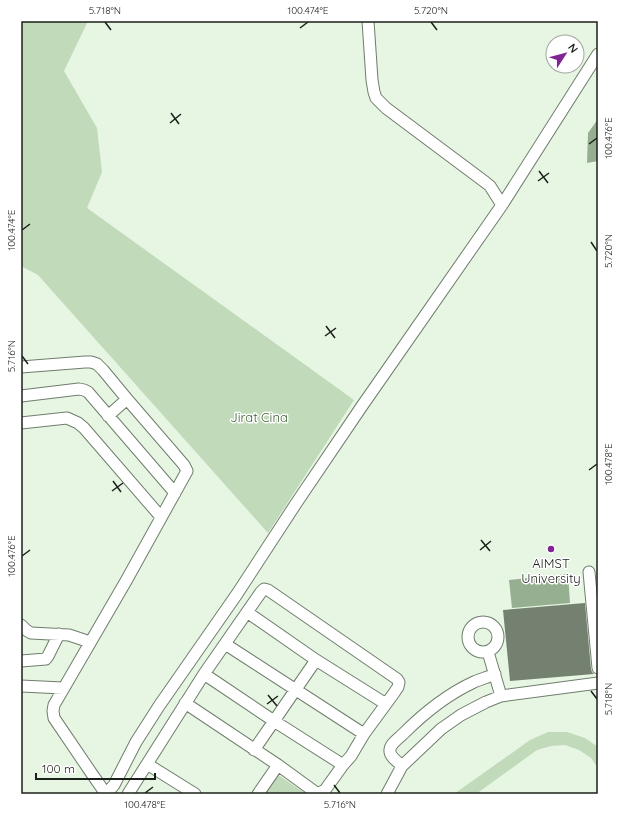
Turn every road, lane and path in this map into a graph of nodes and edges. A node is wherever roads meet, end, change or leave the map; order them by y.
1 (368, 21) edge
2 (598, 54) edge
3 (502, 205) junction
4 (21, 367) edge
5 (21, 396) edge
6 (127, 399) junction
7 (108, 416) junction
8 (21, 423) edge
9 (175, 493) junction
10 (161, 517) junction
11 (589, 572) dead end
12 (248, 612) junction
13 (21, 625) edge
14 (60, 634) junction
15 (90, 642) junction
16 (225, 644) junction
17 (488, 652) dead end
18 (316, 660) junction
19 (21, 661) edge
20 (598, 668) edge
21 (204, 674) junction
22 (495, 674) junction
23 (598, 683) edge
24 (21, 686) edge
25 (63, 688) junction
26 (295, 690) junction
27 (501, 696) junction
28 (185, 703) junction
29 (386, 704) junction
30 (274, 721) junction
31 (364, 734) junction
32 (254, 750) junction
33 (147, 764) junction
34 (343, 765) junction
35 (278, 766) junction
36 (402, 766) junction
37 (114, 785) junction
38 (320, 793) edge
39 (106, 794) edge
40 (128, 794) edge
41 (196, 794) edge
42 (258, 794) edge
43 (387, 794) edge

1 - 3 street
2 - 3 street
3 - 37 street
4 - 6 street
5 - 7 street
6 - 7 street
6 - 9 street
7 - 9 street
8 - 10 street
9 - 10 street
10 - 15 street
11 - 20 street
12 - 16 street
12 - 18 street
12 - 29 street
13 - 14 street
14 - 15 street
14 - 19 street
15 - 25 street
16 - 21 street
16 - 26 street
17 - 22 street
18 - 26 street
18 - 29 street
21 - 28 street
21 - 30 street
22 - 27 street
22 - 36 street
23 - 27 street
24 - 25 street
25 - 39 street
26 - 30 street
26 - 31 street
27 - 36 street
28 - 32 street
28 - 33 street
29 - 31 street
30 - 32 street
30 - 34 street
31 - 34 street
32 - 35 street
33 - 40 street
33 - 41 street
34 - 38 street
35 - 38 street
35 - 42 street
36 - 43 street
37 - 39 street
37 - 40 street

